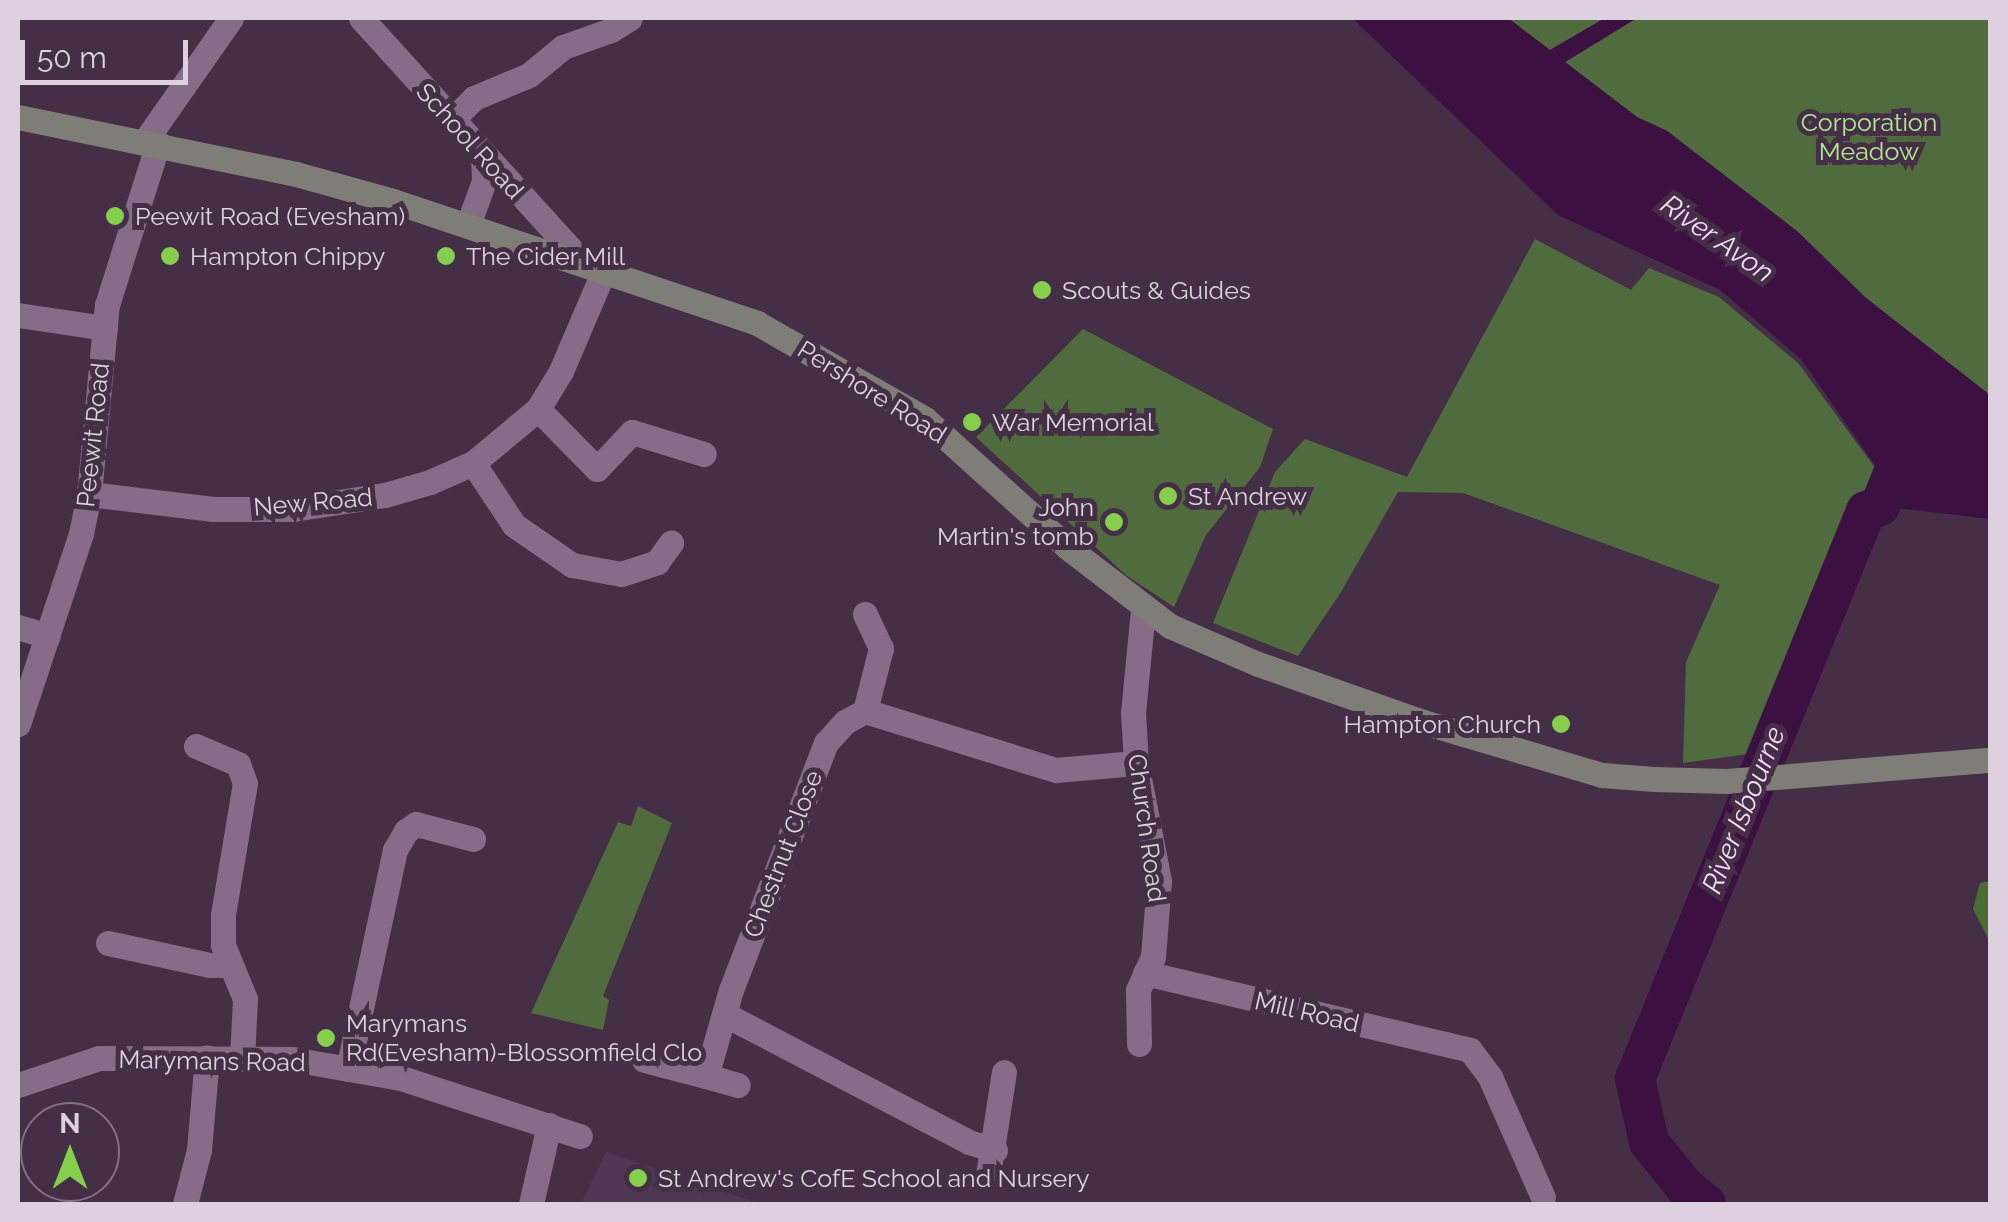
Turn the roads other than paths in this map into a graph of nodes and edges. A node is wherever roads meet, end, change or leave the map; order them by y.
1 (230, 18) edge
2 (361, 18) edge
3 (630, 18) edge
4 (18, 117) edge
5 (450, 121) junction
6 (152, 142) junction
7 (483, 156) junction
8 (468, 225) junction
9 (593, 266) junction
10 (18, 315) edge
11 (105, 328) junction
12 (538, 409) junction
13 (704, 454) dead end
14 (472, 463) junction
15 (89, 494) junction
16 (671, 543) dead end
17 (1143, 608) junction
18 (865, 614) dead end
19 (18, 627) edge
20 (48, 636) junction
21 (865, 711) junction
22 (18, 724) edge
23 (196, 746) dead end
24 (1990, 760) edge
25 (1136, 763) junction
26 (473, 839) dead end
27 (108, 943) dead end
28 (230, 965) junction
29 (1145, 973) junction
30 (724, 1014) junction
31 (1139, 1044) dead end
32 (207, 1057) junction
33 (242, 1059) junction
34 (644, 1060) dead end
35 (348, 1069) junction
36 (1004, 1072) dead end
37 (706, 1076) junction
38 (738, 1085) dead end
39 (18, 1086) edge
40 (549, 1126) junction
41 (580, 1136) dead end
42 (1543, 1197) dead end
43 (185, 1204) edge
44 (531, 1204) edge

1 - 6 street, Peewit Road
2 - 5 street, School Road
3 - 5 street
4 - 6 main road, Pershore Road
5 - 7 street, School Road
6 - 8 main road, Pershore Road
6 - 11 street, Peewit Road
7 - 8 street
7 - 9 street, School Road
8 - 9 main road, Pershore Road
9 - 12 street, New Road
9 - 17 main road, Pershore Road
10 - 11 street
11 - 15 street, Peewit Road
12 - 13 street
12 - 14 street, New Road
14 - 15 street, New Road
14 - 16 street
15 - 20 street, Peewit Road
17 - 24 main road, Pershore Road
17 - 25 street, Church Road
18 - 21 street
19 - 20 street
20 - 22 street, Peewit Road
21 - 25 street
21 - 30 street, Chestnut Close
23 - 28 street
25 - 29 street, Church Road
26 - 35 street
27 - 28 street
28 - 33 street
29 - 31 street, Church Road
29 - 42 street, Mill Road
30 - 36 street
30 - 37 street, Chestnut Close
32 - 33 street, Marymans Road
32 - 39 street, Marymans Road
32 - 43 street
33 - 35 street, Marymans Road
34 - 37 street
35 - 40 street, Marymans Road
37 - 38 street
40 - 41 street, Marymans Road
40 - 44 street

